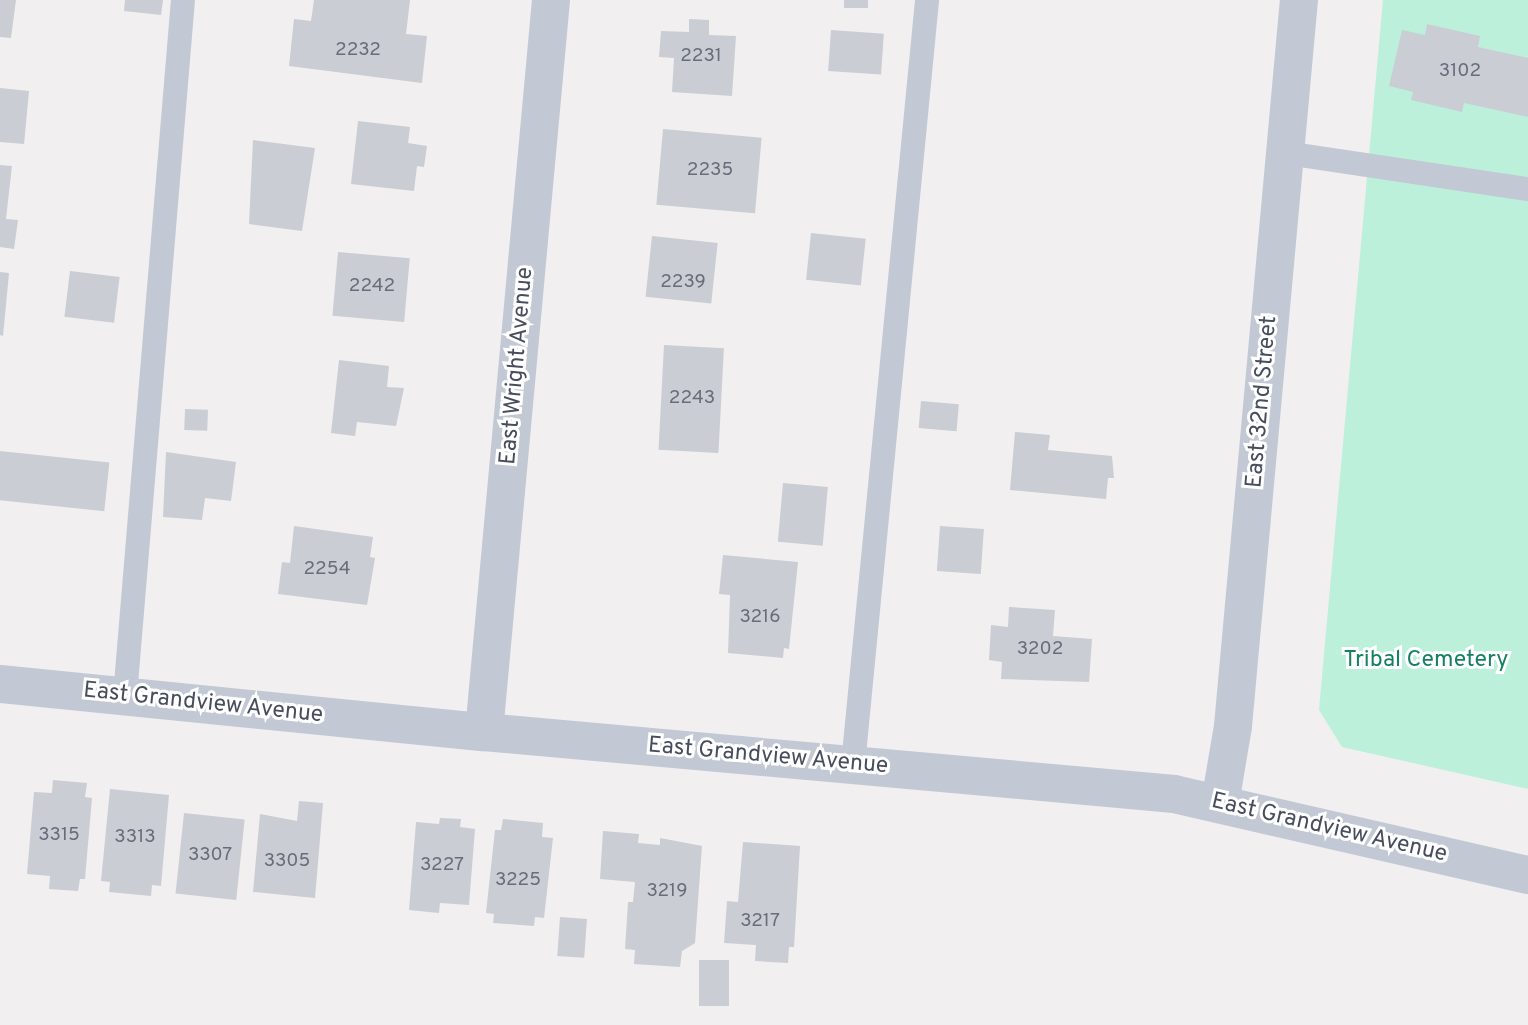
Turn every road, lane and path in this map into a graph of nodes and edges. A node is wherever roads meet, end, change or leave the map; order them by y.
1 (183, 0) edge
2 (551, 0) edge
3 (927, 0) edge
4 (1299, 0) edge
5 (1286, 153) junction
6 (1528, 189) edge
7 (0, 684) edge
8 (125, 696) junction
9 (484, 733) junction
10 (853, 765) junction
11 (1220, 803) junction
12 (1528, 875) edge

1 - 8 lane
2 - 9 street, East Wright Avenue
3 - 10 lane
4 - 5 street, East 32nd Street
5 - 6 lane
5 - 11 street, East 32nd Street
7 - 8 street, East Grandview Avenue
8 - 9 street, East Grandview Avenue
9 - 10 street, East Grandview Avenue
10 - 11 street, East Grandview Avenue
11 - 12 street, East Grandview Avenue

